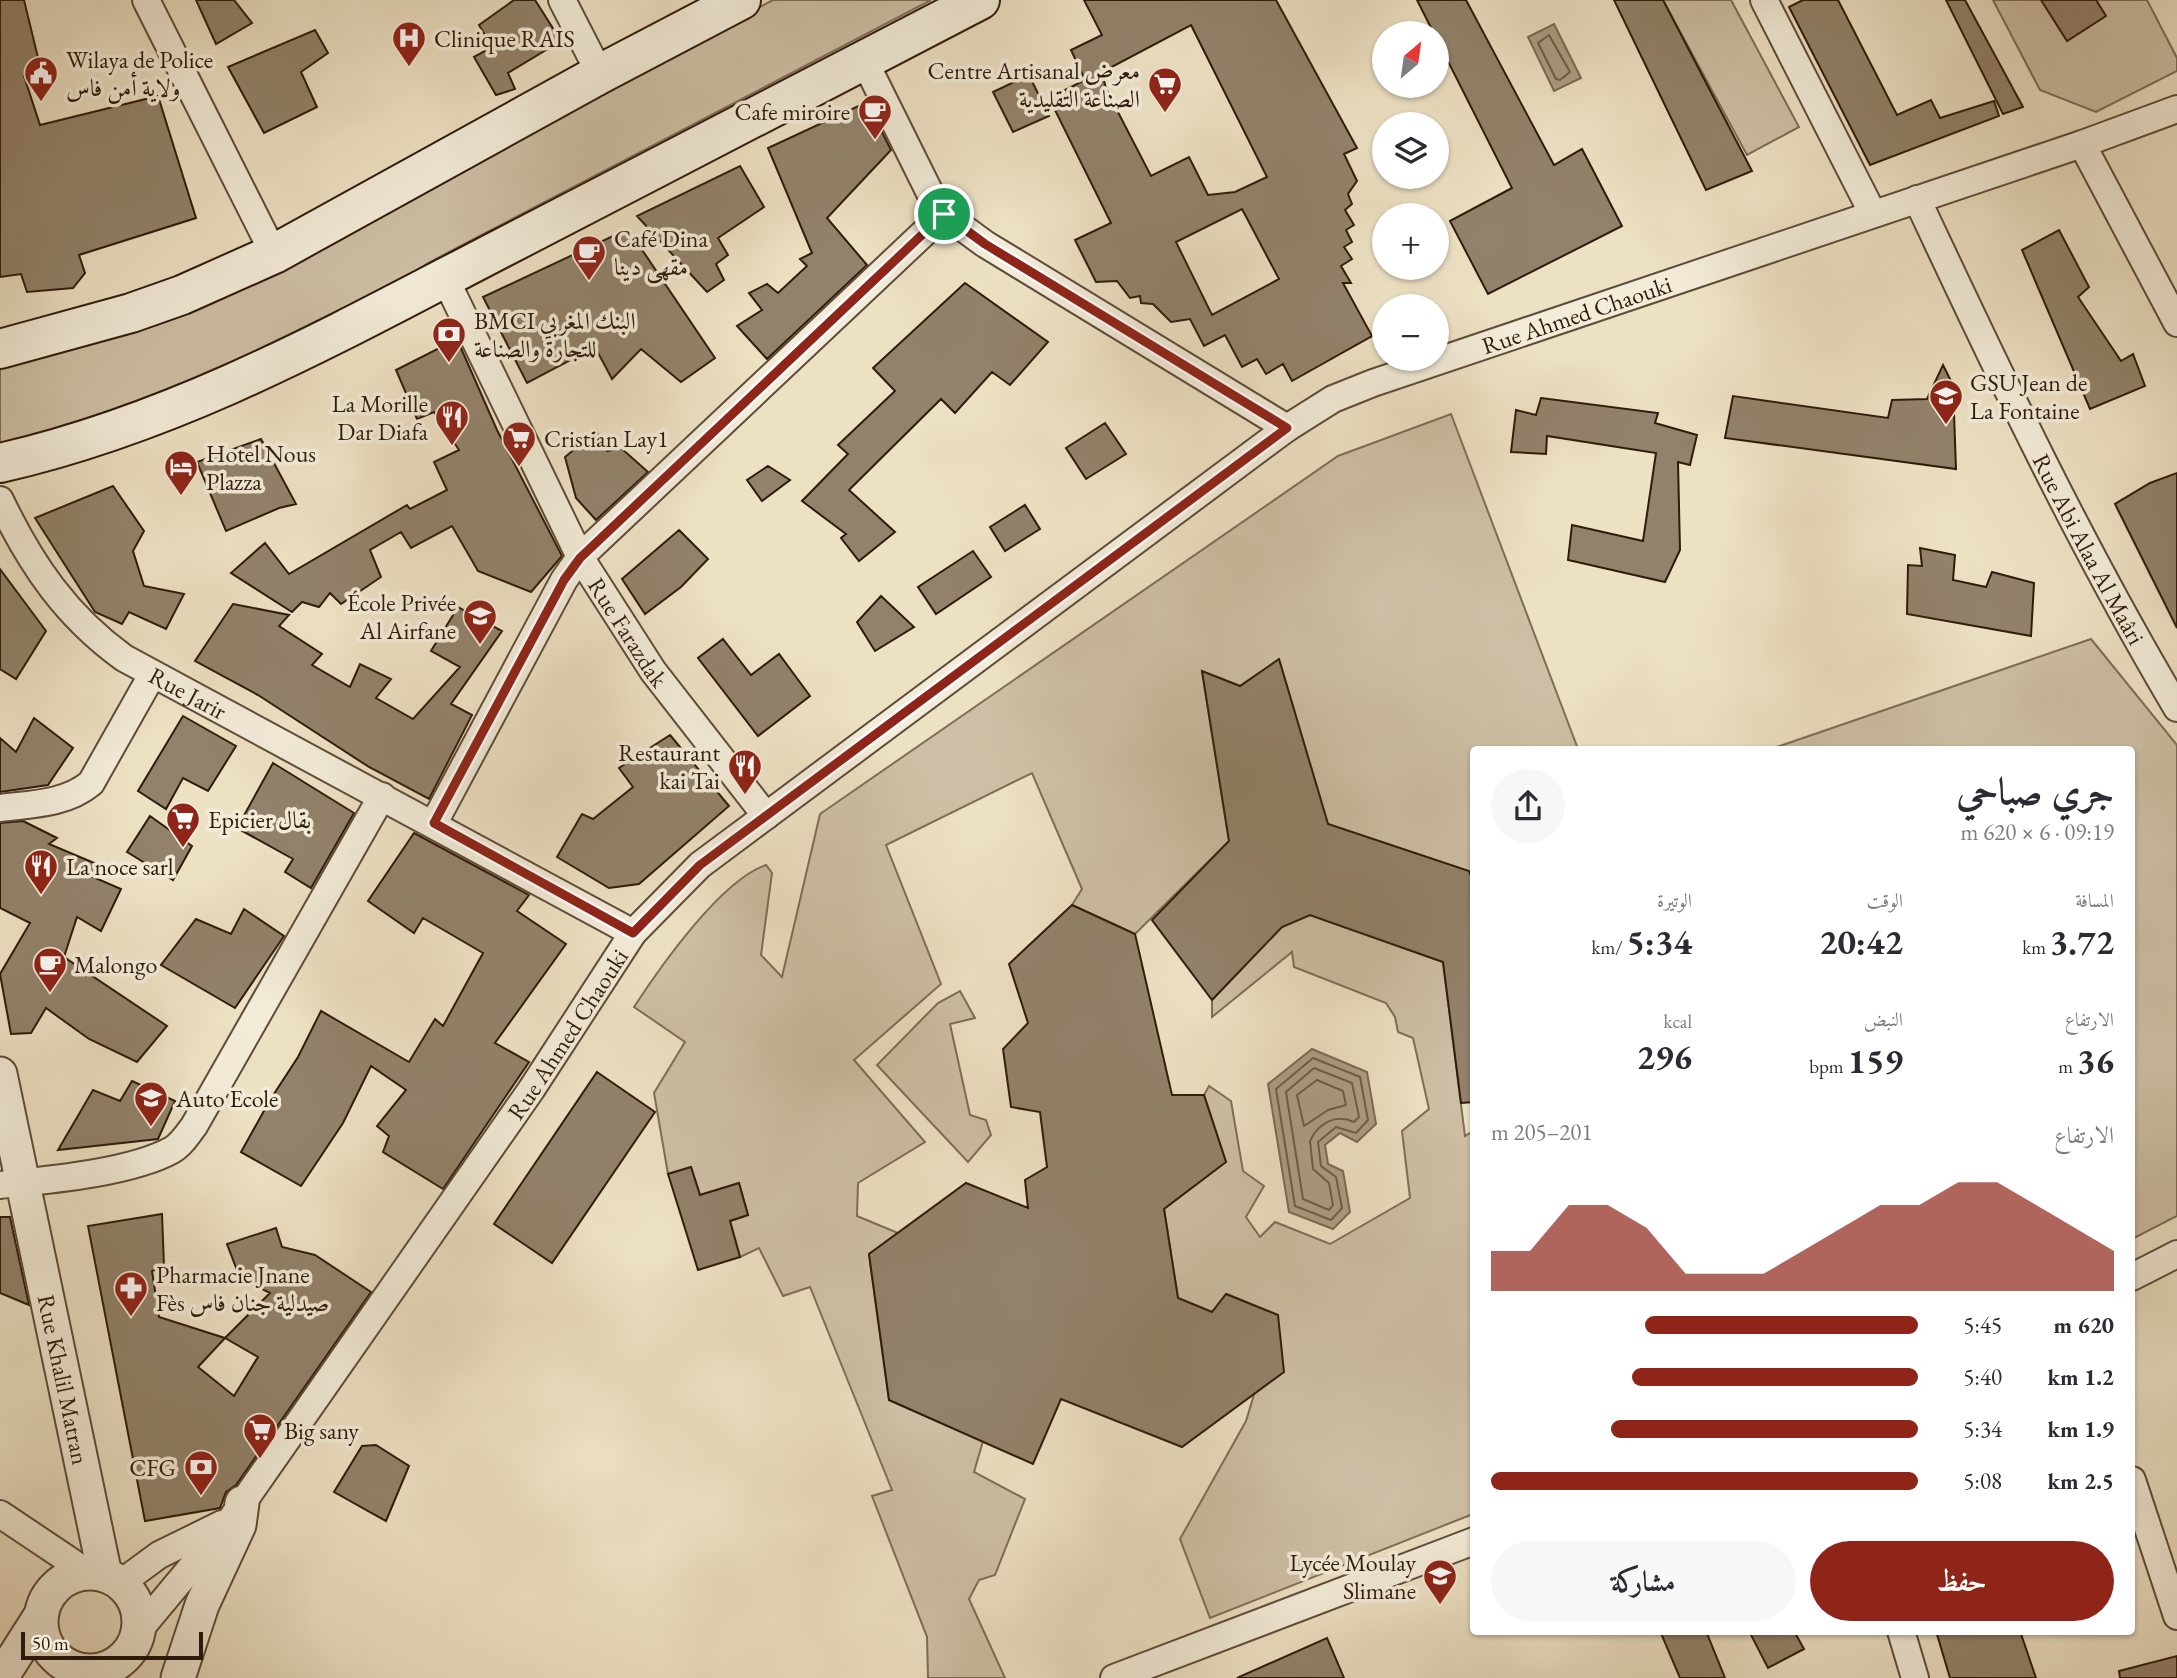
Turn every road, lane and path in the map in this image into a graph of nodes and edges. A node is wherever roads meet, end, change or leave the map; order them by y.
1 (146, 0) edge
2 (562, 0) edge
3 (741, 0) edge
4 (980, 0) edge
5 (1763, 0) edge
6 (864, 60) junction
7 (600, 74) junction
8 (2177, 109) edge
9 (2082, 145) junction
10 (1917, 199) junction
11 (944, 214) junction
12 (1873, 214) junction
13 (274, 254) junction
14 (445, 278) junction
15 (2177, 323) edge
16 (0, 349) edge
17 (1287, 428) junction
18 (0, 463) edge
19 (0, 500) edge
20 (580, 558) junction
21 (152, 675) junction
22 (2177, 708) edge
23 (382, 796) junction
24 (0, 808) edge
25 (766, 816) junction
26 (434, 823) junction
27 (633, 933) junction
28 (0, 1074) edge
29 (12, 1184) edge
30 (2177, 1254) edge
31 (2135, 1276) edge
32 (2135, 1487) edge
33 (236, 1512) junction
34 (0, 1514) edge
35 (1470, 1543) edge
36 (2170, 1572) edge
37 (105, 1577) junction
38 (41, 1615) junction
39 (2177, 1616) edge
40 (1902, 1635) edge
41 (137, 1637) junction
42 (73, 1675) edge
43 (1, 1678) edge
44 (135, 1678) edge
45 (178, 1678) edge
46 (1114, 1678) edge
47 (1915, 1678) edge

1 - 13 street
2 - 7 street
3 - 7 main road
4 - 6 main road
5 - 12 street
6 - 11 street
6 - 14 main road
7 - 13 main road
8 - 9 street, Rue Ahmed Chaouki
9 - 10 street, Rue Ahmed Chaouki
9 - 15 street
10 - 12 street, Rue Ahmed Chaouki
10 - 22 street, Rue Abi Alaa Al Maâri
11 - 17 street
11 - 20 street
12 - 17 street, Rue Ahmed Chaouki
13 - 16 main road
14 - 18 main road
14 - 20 street, Rue Farazdak
17 - 25 street, Rue Ahmed Chaouki
19 - 21 street, Rue Jarir
20 - 25 street, Rue Farazdak
20 - 26 street
21 - 23 street, Rue Jarir
21 - 24 street
23 - 26 street, Rue Jarir
23 - 29 street
25 - 27 street, Rue Ahmed Chaouki
26 - 27 street, Rue Jarir
27 - 33 street, Rue Ahmed Chaouki
28 - 29 street, Rue Khalil Matran
29 - 37 street, Rue Khalil Matran
30 - 31 street
32 - 36 street
33 - 37 street, Rue Ahmed Chaouki
33 - 41 street, Rue Ahmed Chaouki
33 - 45 street
34 - 37 street
35 - 46 street
36 - 39 street
37 - 38 street
37 - 41 street
38 - 42 street
38 - 43 street
40 - 47 street
41 - 42 street
41 - 44 street

